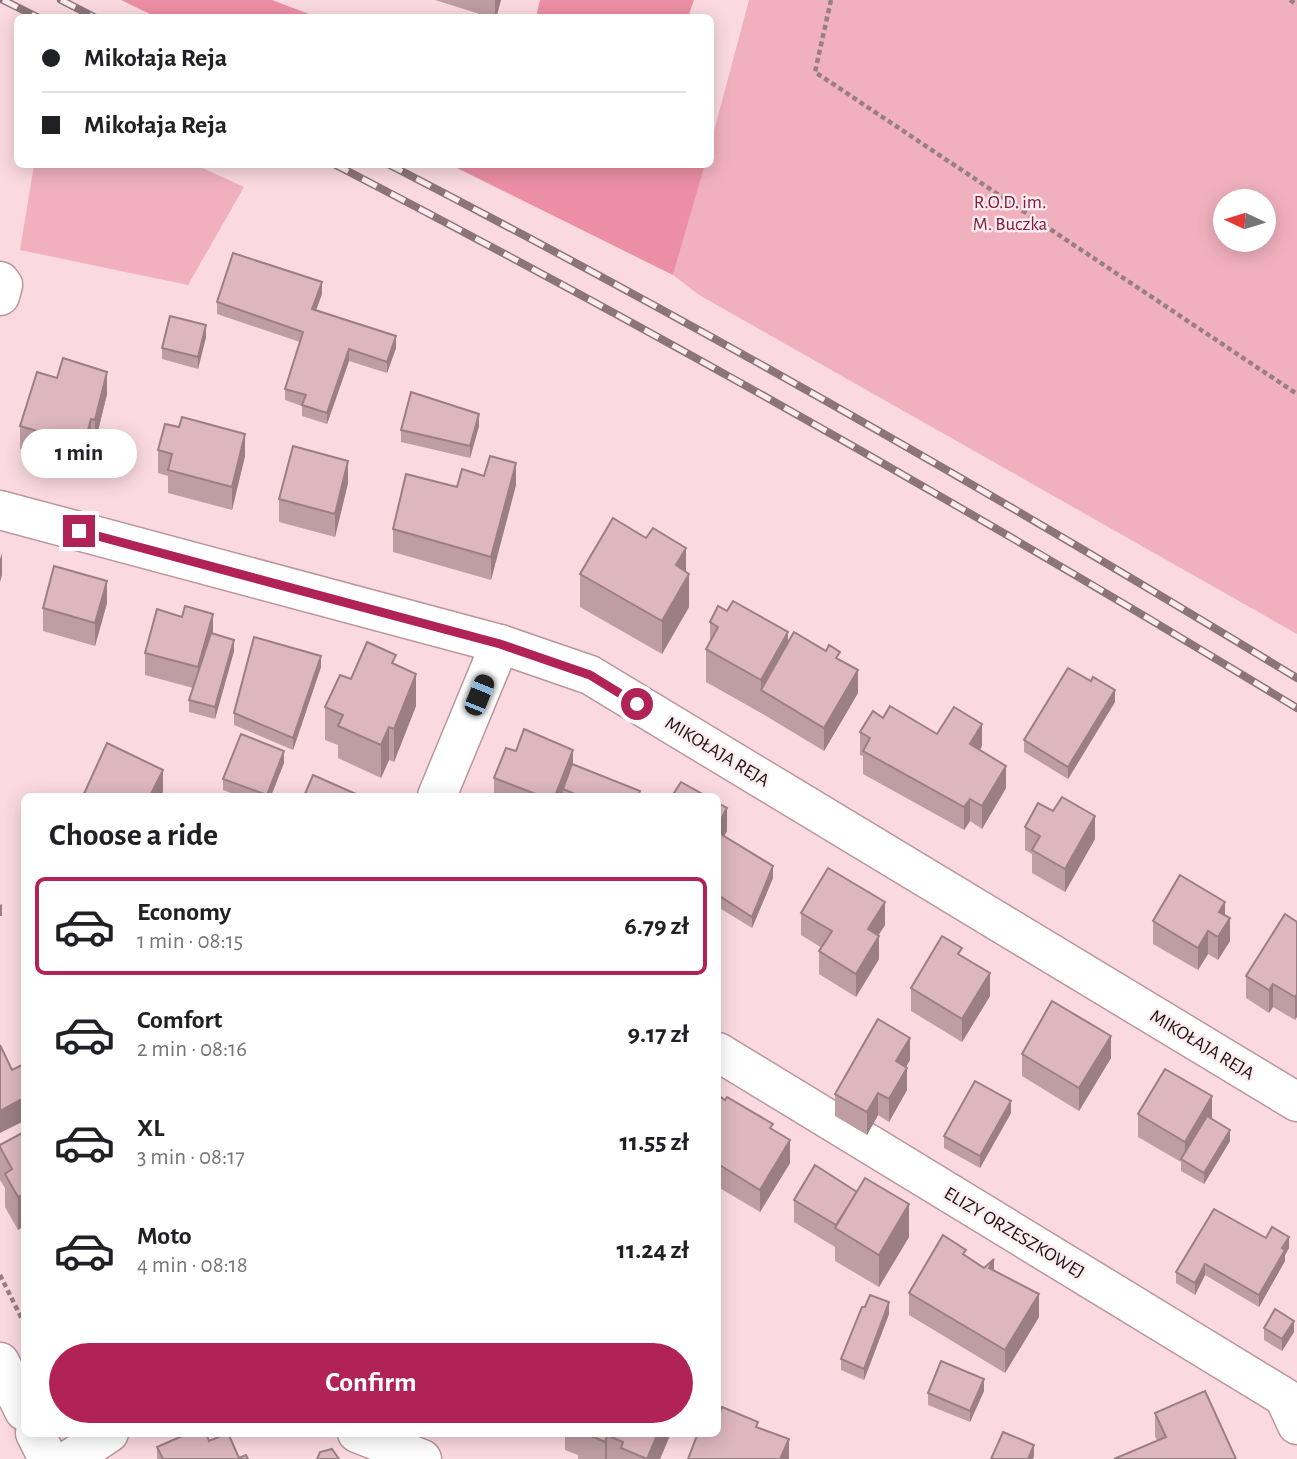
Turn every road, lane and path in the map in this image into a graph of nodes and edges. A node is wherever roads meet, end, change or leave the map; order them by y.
1 (831, 0) edge
2 (1290, 0) edge
3 (1297, 5) edge
4 (0, 281) edge
5 (0, 296) edge
6 (1297, 394) edge
7 (0, 510) edge
8 (500, 644) junction
9 (438, 793) edge
10 (721, 1054) edge
11 (1297, 1102) edge
12 (0, 1275) edge
13 (21, 1316) edge
14 (0, 1362) edge
15 (21, 1406) edge
16 (1297, 1425) edge
17 (37, 1437) edge
18 (103, 1437) edge
19 (367, 1437) edge
20 (48, 1459) edge
21 (70, 1459) edge
22 (422, 1459) edge

1 - 6 path
2 - 3 path
4 - 5 street
7 - 8 street, MIKOŁAJA REJA
8 - 9 street
8 - 11 street, MIKOŁAJA REJA
10 - 16 street, ELIZY ORZESZKOWEJ
12 - 13 path
14 - 15 street
17 - 20 street
18 - 21 street
19 - 22 street

